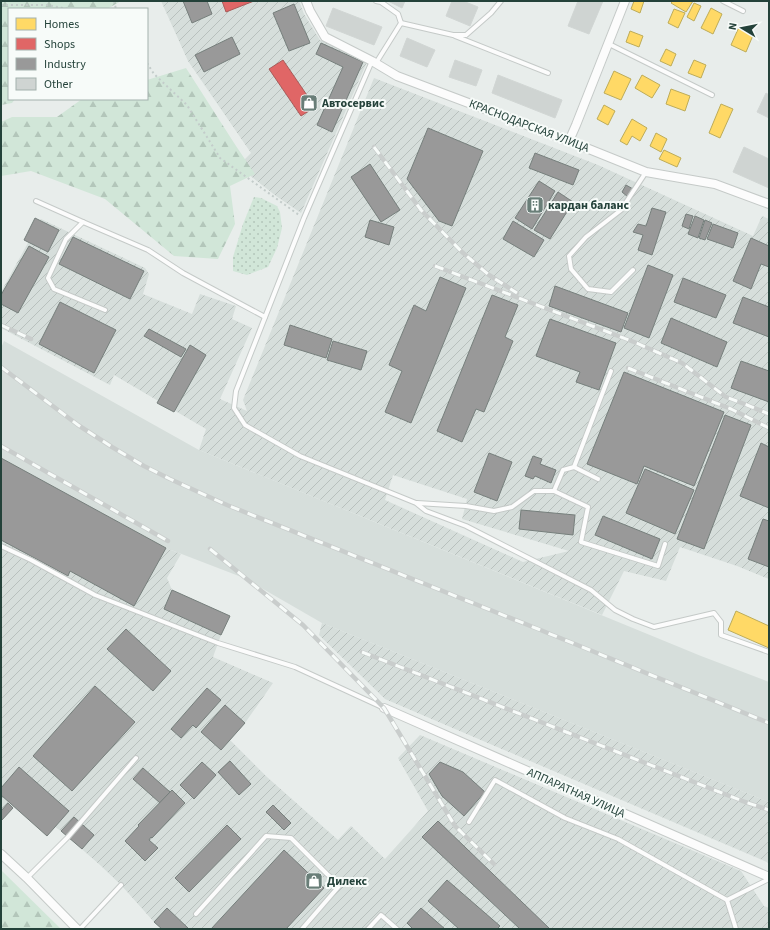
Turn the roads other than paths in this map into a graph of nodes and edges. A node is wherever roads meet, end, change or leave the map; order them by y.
1 (306, 1) edge
2 (376, 1) edge
3 (501, 1) edge
4 (625, 1) edge
5 (723, 1) edge
6 (743, 11) dead end
7 (401, 24) junction
8 (453, 36) junction
9 (608, 43) junction
10 (374, 62) junction
11 (548, 73) dead end
12 (712, 95) dead end
13 (569, 141) junction
14 (646, 172) junction
15 (36, 201) dead end
16 (769, 204) edge
17 (83, 222) junction
18 (633, 270) dead end
19 (105, 310) dead end
20 (265, 317) junction
21 (610, 371) dead end
22 (574, 467) junction
23 (598, 479) dead end
24 (554, 491) junction
25 (416, 503) junction
26 (666, 544) dead end
27 (1, 546) edge
28 (769, 652) edge
29 (384, 708) joint
30 (136, 758) dead end
31 (469, 822) dead end
32 (1, 854) edge
33 (27, 878) junction
34 (769, 878) edge
35 (121, 885) dead end
36 (727, 900) junction
37 (196, 914) dead end
38 (77, 929) edge
39 (80, 929) edge
40 (302, 929) edge
41 (368, 929) edge
42 (396, 929) edge
43 (736, 929) edge

1 - 10 street, КРАСНОДАРСКАЯ УЛИЦА
2 - 7 lane
3 - 8 lane
4 - 9 street
5 - 6 lane
7 - 8 lane
7 - 10 lane
8 - 11 lane
9 - 12 lane
9 - 13 street
10 - 13 street, КРАСНОДАРСКАЯ УЛИЦА
10 - 20 lane
13 - 14 street, КРАСНОДАРСКАЯ УЛИЦА
14 - 16 street, КРАСНОДАРСКАЯ УЛИЦА
14 - 18 lane
15 - 17 lane
17 - 19 lane
17 - 20 lane
20 - 25 lane
21 - 22 lane
22 - 23 lane
22 - 24 lane
24 - 25 lane
24 - 26 lane
25 - 28 lane
27 - 29 lane
29 - 34 street, АППАРАТНАЯ УЛИЦА
30 - 33 lane
31 - 36 lane
32 - 33 street
33 - 38 street
34 - 36 lane
35 - 39 lane
36 - 43 lane
37 - 40 lane
41 - 42 lane

